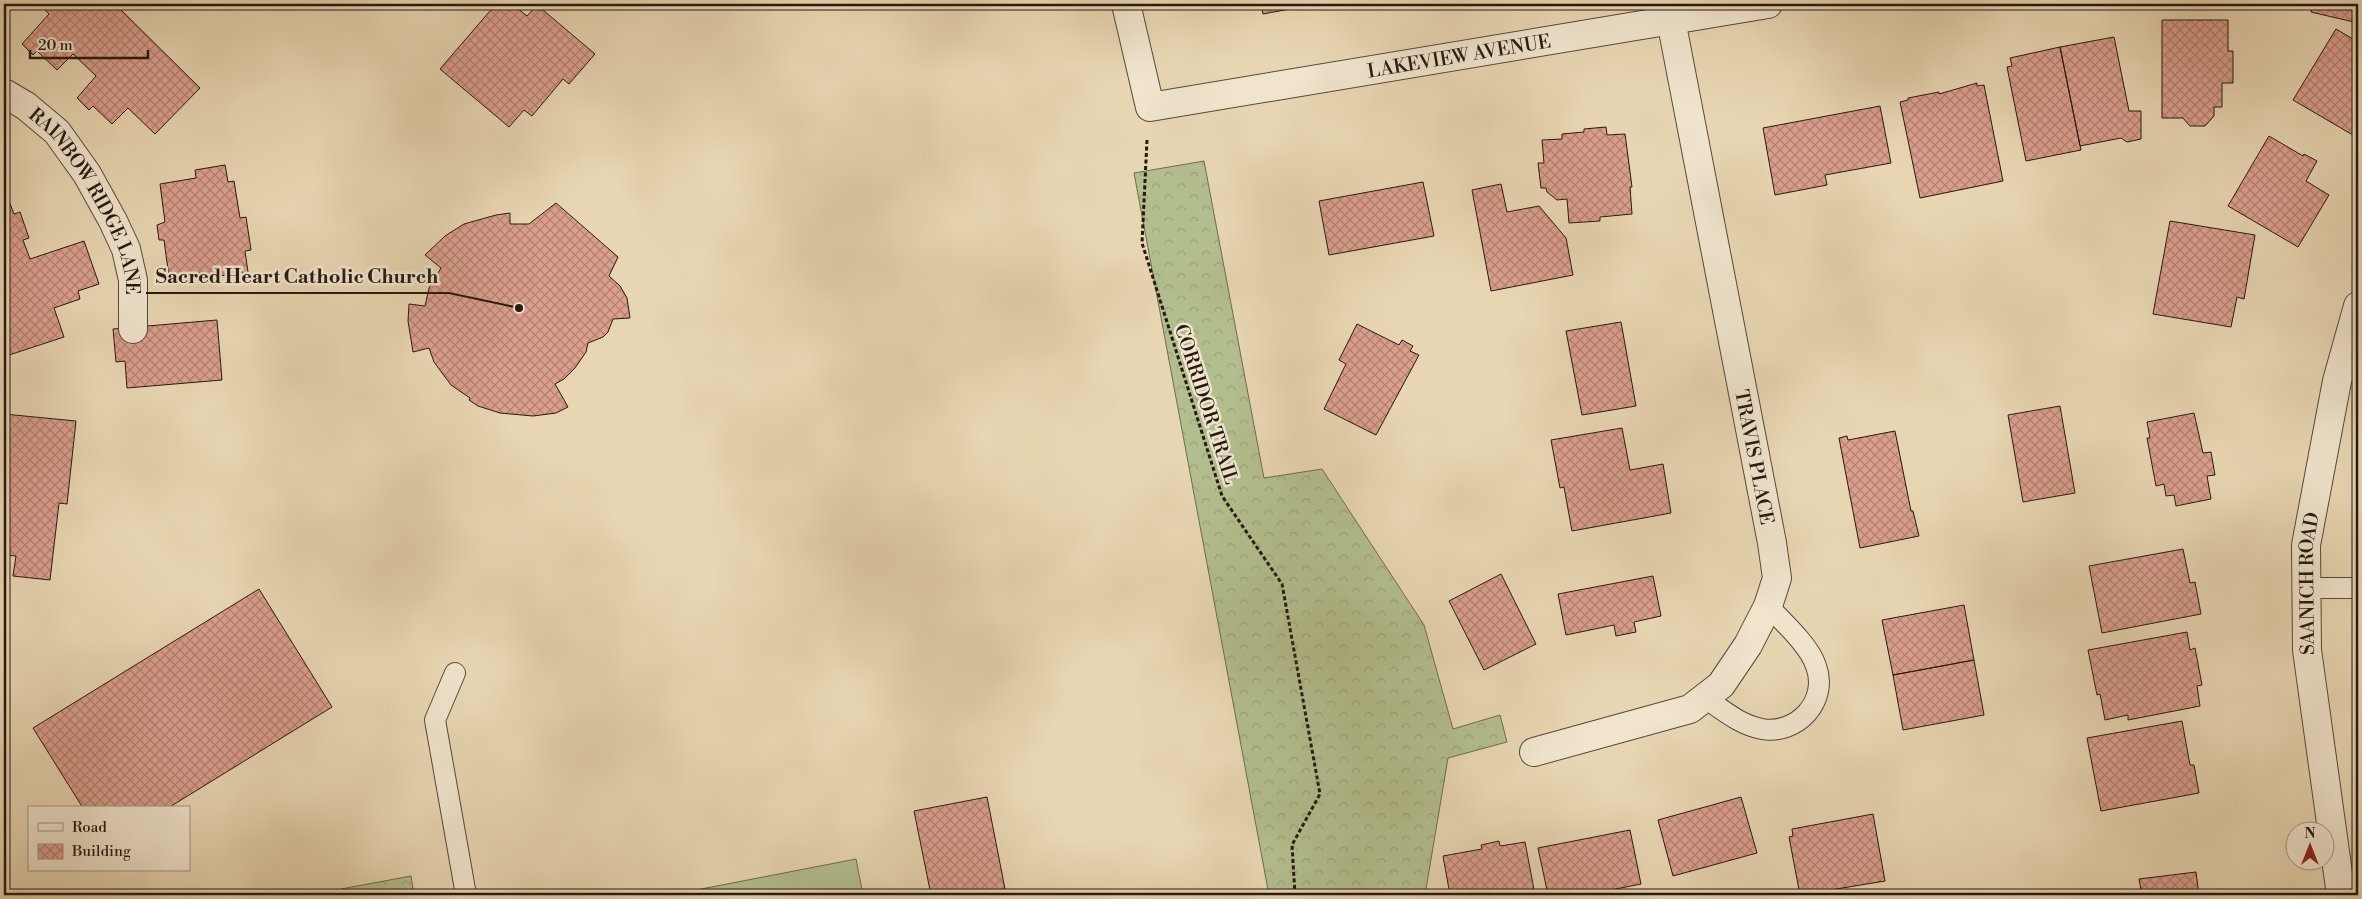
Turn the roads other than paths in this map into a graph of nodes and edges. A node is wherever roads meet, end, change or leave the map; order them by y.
1 (1126, 4) edge
2 (1768, 4) edge
3 (1672, 20) junction
4 (4, 93) edge
5 (2358, 306) edge
6 (133, 329) dead end
7 (2306, 588) junction
8 (2358, 588) edge
9 (1768, 606) junction
10 (455, 673) dead end
11 (1705, 698) junction
12 (1534, 752) dead end
13 (466, 895) edge
14 (2341, 895) edge

1 - 3 street, LAKEVIEW AVENUE
2 - 3 street, LAKEVIEW AVENUE
3 - 9 street, TRAVIS PLACE
4 - 6 street, RAINBOW RIDGE LANE
5 - 7 street, SAANICH ROAD
7 - 8 lane
7 - 14 street, SAANICH ROAD
9 - 11 street, TRAVIS PLACE
9 - 11 lane
10 - 13 lane
11 - 12 street, TRAVIS PLACE

